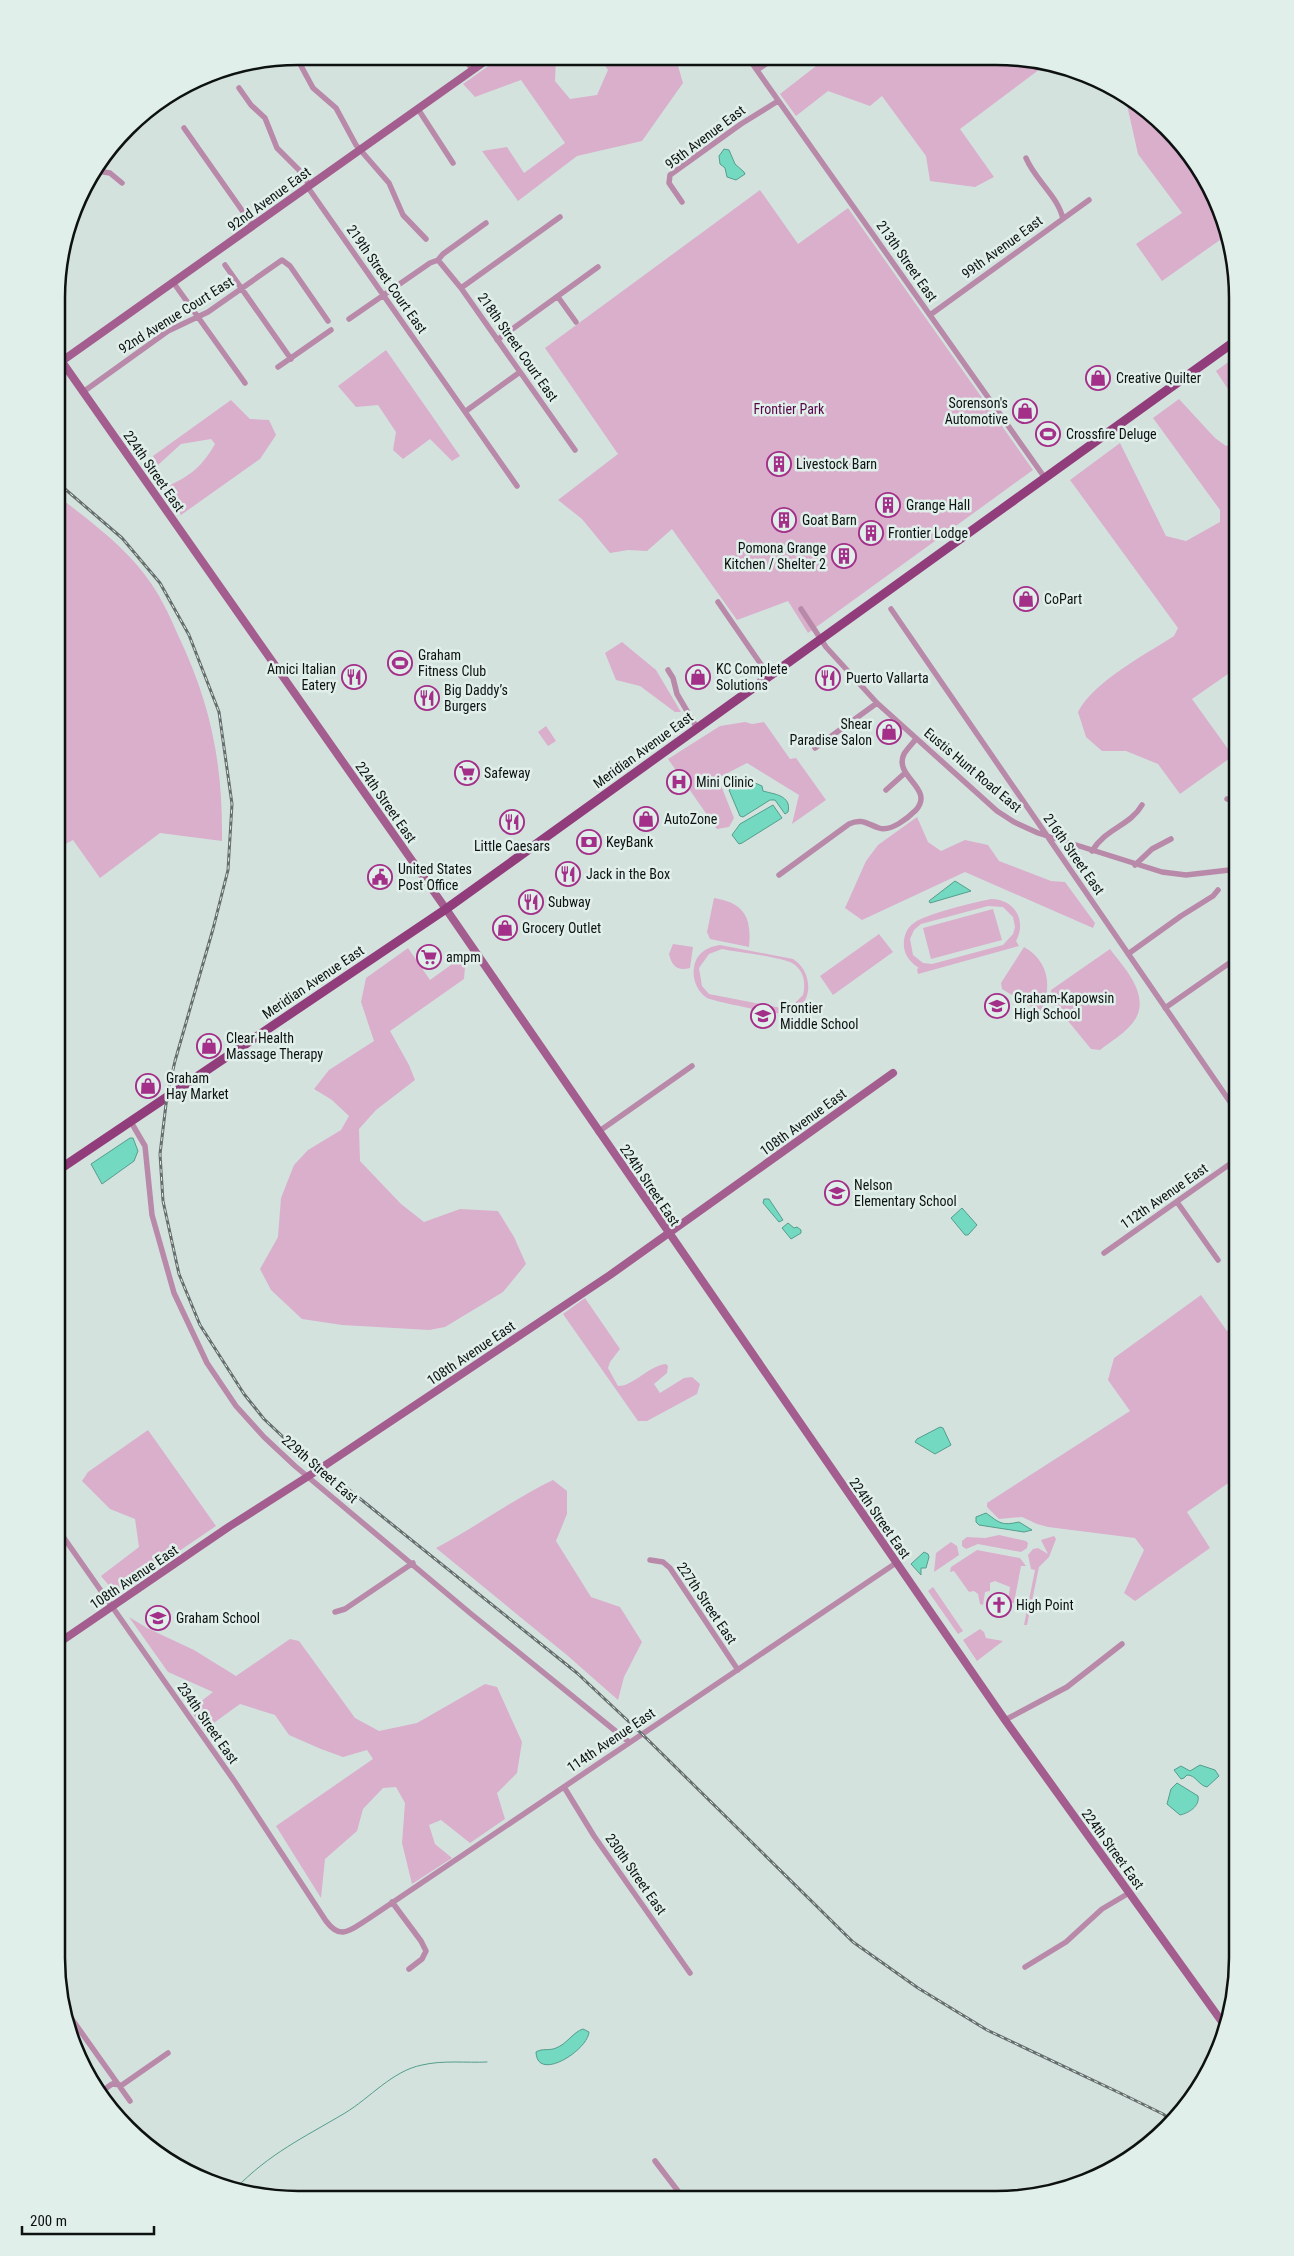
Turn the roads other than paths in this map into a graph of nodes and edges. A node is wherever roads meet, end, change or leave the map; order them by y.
1 (301, 65) edge
2 (469, 65) edge
3 (480, 65) edge
4 (754, 65) edge
5 (764, 65) edge
6 (473, 70) junction
7 (757, 70) junction
8 (239, 88) dead end
9 (778, 101) junction
10 (418, 109) junction
11 (184, 128) dead end
12 (361, 150) junction
13 (1026, 158) dead end
14 (453, 163) dead end
15 (102, 172) edge
16 (122, 183) dead end
17 (309, 185) junction
18 (1089, 200) dead end
19 (682, 202) dead end
20 (560, 217) dead end
21 (1062, 219) junction
22 (486, 224) dead end
23 (253, 226) junction
24 (426, 239) dead end
25 (438, 260) junction
26 (225, 265) dead end
27 (598, 267) dead end
28 (173, 282) junction
29 (242, 288) junction
30 (461, 288) junction
31 (383, 295) junction
32 (558, 297) junction
33 (930, 315) junction
34 (199, 317) junction
35 (349, 319) dead end
36 (328, 321) dead end
37 (576, 322) dead end
38 (331, 330) dead end
39 (497, 340) junction
40 (1229, 345) edge
41 (65, 356) edge
42 (290, 359) junction
43 (65, 366) edge
44 (278, 367) dead end
45 (520, 372) junction
46 (245, 383) dead end
47 (83, 392) junction
48 (466, 411) junction
49 (575, 450) dead end
50 (1045, 478) junction
51 (517, 486) dead end
52 (718, 602) dead end
53 (801, 609) dead end
54 (891, 609) dead end
55 (821, 639) junction
56 (668, 670) dead end
57 (769, 676) junction
58 (878, 703) junction
59 (697, 728) junction
60 (916, 739) junction
61 (815, 748) dead end
62 (906, 773) junction
63 (886, 790) dead end
64 (1142, 805) dead end
65 (1046, 835) junction
66 (1171, 839) dead end
67 (1092, 850) junction
68 (1135, 865) junction
69 (1229, 870) edge
70 (779, 874) dead end
71 (1218, 890) dead end
72 (446, 909) junction
73 (1128, 954) junction
74 (1229, 963) edge
75 (1165, 1008) junction
76 (692, 1066) dead end
77 (893, 1073) dead end
78 (1229, 1100) edge
79 (131, 1122) junction
80 (598, 1132) junction
81 (1229, 1165) edge
82 (65, 1166) edge
83 (1177, 1202) junction
84 (668, 1233) junction
85 (1104, 1253) dead end
86 (1218, 1260) dead end
87 (308, 1476) junction
88 (65, 1540) edge
89 (650, 1560) dead end
90 (413, 1563) junction
91 (896, 1563) junction
92 (112, 1608) junction
93 (335, 1612) dead end
94 (65, 1639) edge
95 (1122, 1644) dead end
96 (738, 1670) junction
97 (1005, 1720) junction
98 (629, 1742) junction
99 (564, 1788) junction
100 (1129, 1892) junction
101 (392, 1902) junction
102 (338, 1933) joint
103 (1025, 1966) dead end
104 (409, 1969) dead end
105 (690, 1972) dead end
106 (1221, 2020) edge
107 (74, 2023) edge
108 (168, 2053) dead end
109 (116, 2084) junction
110 (105, 2090) edge
111 (130, 2101) dead end
112 (655, 2161) dead end
113 (678, 2191) edge

1 - 12 street
2 - 6 street
3 - 6 main road, 92nd Avenue East
4 - 7 street, 213th Street East
5 - 7 street
6 - 10 main road, 92nd Avenue East
7 - 9 street, 213th Street East
8 - 17 street, 219th Street Court East
9 - 19 street, 95th Avenue East
9 - 33 street, 213th Street East
10 - 12 main road, 92nd Avenue East
10 - 14 street
11 - 23 street
12 - 17 main road, 92nd Avenue East
12 - 24 street
13 - 21 street
15 - 16 street
17 - 23 main road, 92nd Avenue East
17 - 31 street, 219th Street Court East
18 - 21 street, 99th Avenue East
20 - 30 street
21 - 33 street, 99th Avenue East
22 - 25 street
23 - 28 main road, 92nd Avenue East
25 - 30 street, 218th Street Court East
25 - 31 street
26 - 29 street
27 - 32 street
28 - 34 street
28 - 41 main road, 92nd Avenue East
29 - 34 street, 92nd Avenue Court East
29 - 36 street, 92nd Avenue Court East
29 - 42 street
30 - 39 street, 218th Street Court East
31 - 35 street
31 - 48 street, 219th Street Court East
32 - 37 street
32 - 39 street
33 - 50 street, 213th Street East
34 - 46 street
34 - 47 street, 92nd Avenue Court East
38 - 42 street
39 - 45 street, 218th Street Court East
40 - 50 main road, Meridian Avenue East
42 - 44 street
43 - 47 main road, 224th Street East
45 - 48 street
45 - 49 street, 218th Street Court East
47 - 72 main road, 224th Street East
48 - 51 street, 219th Street Court East
50 - 55 main road, Meridian Avenue East
52 - 57 street
53 - 55 street, Eustis Hunt Road East
54 - 65 street, 216th Street East
55 - 57 main road, Meridian Avenue East
55 - 58 street, Eustis Hunt Road East
56 - 59 street
57 - 59 main road, Meridian Avenue East
58 - 60 street, Eustis Hunt Road East
58 - 61 street
59 - 72 main road, Meridian Avenue East
60 - 62 street
60 - 65 street, Eustis Hunt Road East
62 - 63 street
62 - 70 street
64 - 67 street
65 - 67 street, Eustis Hunt Road East
65 - 73 street, 216th Street East
66 - 68 street
67 - 68 street, Eustis Hunt Road East
68 - 69 street, Eustis Hunt Road East
71 - 73 street
72 - 79 main road, Meridian Avenue East
72 - 80 main road, 224th Street East
73 - 75 street, 216th Street East
74 - 75 street
75 - 78 street, 216th Street East
76 - 80 street
77 - 84 main road, 108th Avenue East
79 - 82 main road, Meridian Avenue East
79 - 87 street, 229th Street East
80 - 84 main road, 224th Street East
81 - 83 street, 112th Avenue East
83 - 85 street, 112th Avenue East
83 - 86 street
84 - 87 main road, 108th Avenue East
84 - 91 main road, 224th Street East
87 - 90 street, 229th Street East
87 - 92 main road, 108th Avenue East
88 - 92 street, 234th Street East
89 - 96 street, 227th Street East
90 - 93 street
90 - 98 street, 229th Street East
91 - 96 street, 114th Avenue East
91 - 97 main road, 224th Street East
92 - 94 main road, 108th Avenue East
92 - 102 street, 234th Street East
95 - 97 street
96 - 98 street, 114th Avenue East
97 - 100 main road, 224th Street East
98 - 99 street, 114th Avenue East
99 - 101 street, 114th Avenue East
99 - 105 street, 230th Street East
100 - 103 street
100 - 106 main road, 224th Street East
101 - 102 street, 114th Avenue East
101 - 104 street
107 - 109 street
108 - 109 street
109 - 110 street
109 - 111 street
112 - 113 street

